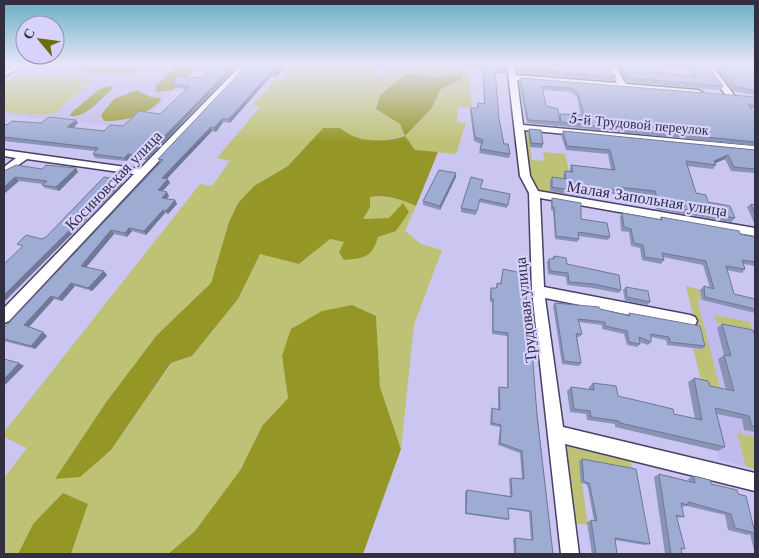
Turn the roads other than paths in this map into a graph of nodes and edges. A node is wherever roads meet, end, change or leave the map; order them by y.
1 (219, 91) edge
2 (515, 91) edge
3 (678, 91) edge
4 (731, 91) edge
5 (711, 94) edge
6 (721, 94) edge
7 (520, 127) junction
8 (755, 149) edge
9 (4, 152) edge
10 (26, 155) junction
11 (4, 172) edge
12 (141, 172) junction
13 (534, 193) junction
14 (755, 232) edge
15 (538, 291) junction
16 (4, 317) edge
17 (690, 321) dead end
18 (557, 434) junction
19 (755, 482) edge
20 (570, 554) edge

1 - 12 street, Косиновская улица
2 - 7 street, Трудовая улица
3 - 5 street
4 - 6 street
7 - 8 street, 5-й Трудовой переулок
7 - 13 street, Трудовая улица
9 - 10 street
10 - 11 street
10 - 12 street
12 - 16 street, Косиновская улица
13 - 14 street, Малая Запольная улица
13 - 15 street, Трудовая улица
15 - 17 street
15 - 18 street, Трудовая улица
18 - 19 street
18 - 20 street, Трудовая улица

